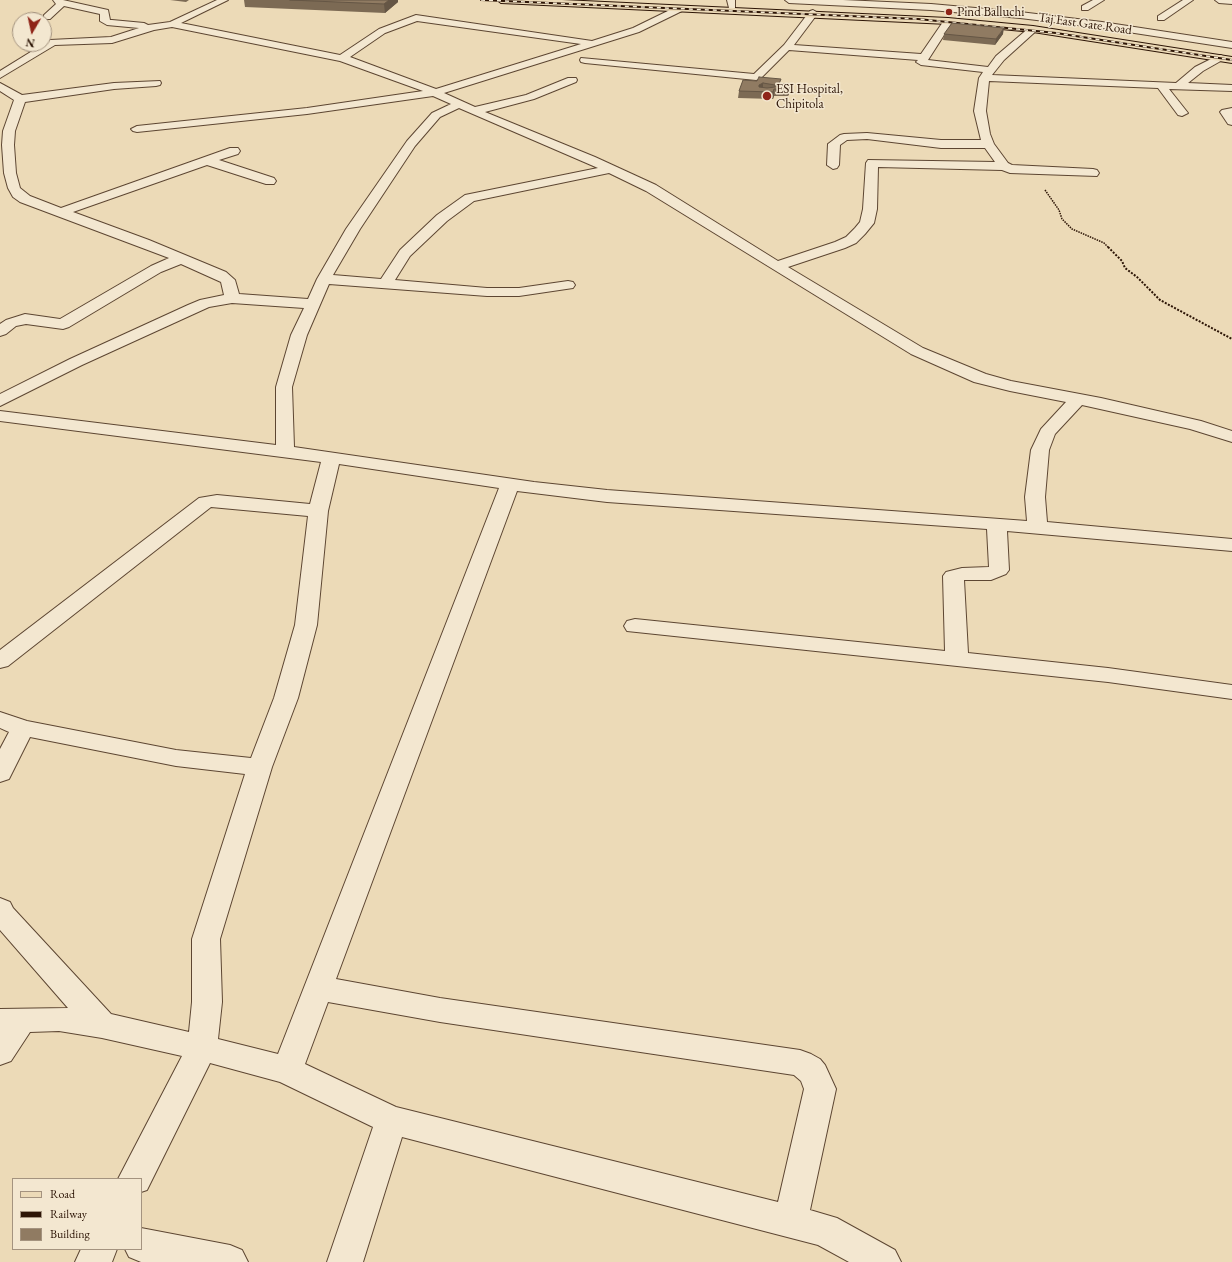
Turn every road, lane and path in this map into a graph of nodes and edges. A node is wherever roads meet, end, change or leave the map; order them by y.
1 (224, 0) edge
2 (501, 0) edge
3 (590, 0) edge
4 (789, 0) edge
5 (1100, 0) edge
6 (1189, 0) edge
7 (1219, 0) edge
8 (1232, 1) edge
9 (59, 2) edge
10 (732, 3) edge
11 (1029, 7) dead end
12 (681, 8) junction
13 (1100, 10) dead end
14 (52, 12) edge
15 (813, 13) junction
16 (1020, 15) junction
17 (948, 21) junction
18 (1175, 21) dead end
19 (172, 24) junction
20 (1006, 24) junction
21 (154, 27) junction
22 (1033, 29) junction
23 (100, 31) dead end
24 (138, 31) junction
25 (593, 43) junction
26 (1232, 45) edge
27 (787, 46) junction
28 (1232, 55) edge
29 (924, 57) junction
30 (342, 58) junction
31 (1220, 58) junction
32 (8, 59) dead end
33 (23, 60) junction
34 (585, 60) dead end
35 (1232, 60) edge
36 (986, 74) junction
37 (0, 75) edge
38 (572, 80) dead end
39 (156, 83) dead end
40 (1162, 85) junction
41 (0, 86) edge
42 (1178, 86) junction
43 (1232, 88) edge
44 (436, 92) junction
45 (20, 99) junction
46 (460, 104) junction
47 (474, 111) junction
48 (1232, 111) edge
49 (1182, 113) dead end
50 (1232, 122) edge
51 (137, 129) dead end
52 (910, 141) junction
53 (988, 144) junction
54 (234, 151) dead end
55 (208, 161) junction
56 (912, 163) junction
57 (833, 165) dead end
58 (1004, 166) junction
59 (611, 169) junction
60 (1024, 170) junction
61 (1094, 173) dead end
62 (270, 181) dead end
63 (62, 212) junction
64 (182, 258) junction
65 (777, 266) junction
66 (324, 279) junction
67 (385, 284) junction
68 (568, 285) dead end
69 (232, 298) junction
70 (313, 304) junction
71 (0, 330) edge
72 (1232, 339) edge
73 (1078, 398) junction
74 (0, 401) edge
75 (0, 416) edge
76 (1232, 437) edge
77 (285, 453) junction
78 (331, 458) junction
79 (510, 484) junction
80 (318, 511) junction
81 (997, 524) junction
82 (1037, 528) junction
83 (1232, 545) edge
84 (634, 626) dead end
85 (9, 643) edge
86 (957, 658) junction
87 (0, 661) edge
88 (1232, 692) edge
89 (8, 724) edge
90 (260, 767) junction
91 (0, 773) edge
92 (0, 909) edge
93 (318, 988) junction
94 (10, 1021) edge
95 (102, 1025) junction
96 (202, 1048) junction
97 (0, 1052) edge
98 (287, 1070) junction
99 (391, 1120) junction
100 (136, 1178) edge
101 (790, 1221) junction
102 (142, 1245) edge
103 (99, 1250) edge
104 (93, 1262) edge
105 (230, 1262) edge
106 (345, 1262) edge
107 (883, 1262) edge

1 - 19 street
2 - 12 main road, Taj East Gate Road
3 - 10 main road
4 - 16 street
5 - 13 street
6 - 18 street
7 - 8 street
9 - 14 street
9 - 21 street
10 - 20 main road
11 - 16 street
12 - 15 main road, Taj East Gate Road
12 - 25 street
15 - 17 main road, Taj East Gate Road
15 - 27 street
16 - 20 street
16 - 26 street
17 - 20 main road, Taj East Gate Road
17 - 29 street
19 - 21 street
19 - 30 street
20 - 22 main road, Taj East Gate Road
20 - 28 main road
21 - 24 street
22 - 31 main road, Taj East Gate Road
22 - 36 street
23 - 24 street
24 - 33 street
25 - 30 street
25 - 44 street
27 - 29 street
27 - 34 street
29 - 36 street
30 - 44 street
31 - 35 main road, Taj East Gate Road
31 - 42 street
32 - 33 street
33 - 37 street
36 - 40 street
36 - 53 street
38 - 47 street
39 - 45 street
40 - 42 street
40 - 49 street
41 - 45 street
42 - 43 street
44 - 46 street
44 - 51 street
45 - 63 street
46 - 47 street
46 - 66 street
47 - 59 street
48 - 50 street
52 - 53 street
52 - 56 street
52 - 57 street
53 - 58 street
54 - 55 street
55 - 62 street
55 - 63 street
56 - 58 street
56 - 65 street
58 - 60 street
59 - 65 street
59 - 67 street
60 - 61 street
60 - 72 path
63 - 64 street
64 - 69 street
64 - 71 street
65 - 73 street
66 - 67 street
66 - 70 street
67 - 68 street
69 - 70 street
69 - 74 street
70 - 77 street
73 - 76 street
73 - 82 street
75 - 77 street
77 - 78 street
78 - 79 street
78 - 80 street
79 - 81 street
79 - 93 street
80 - 85 street
80 - 90 street
81 - 82 street
81 - 86 street
82 - 83 street
84 - 86 street
85 - 87 street
86 - 88 street
89 - 90 street
89 - 91 street
90 - 96 street
92 - 95 street
93 - 98 street
93 - 101 street
94 - 95 street
94 - 97 street
95 - 96 street
96 - 98 street
96 - 100 street
98 - 99 street
99 - 101 street
99 - 106 street
101 - 107 street
102 - 105 street
103 - 104 street

